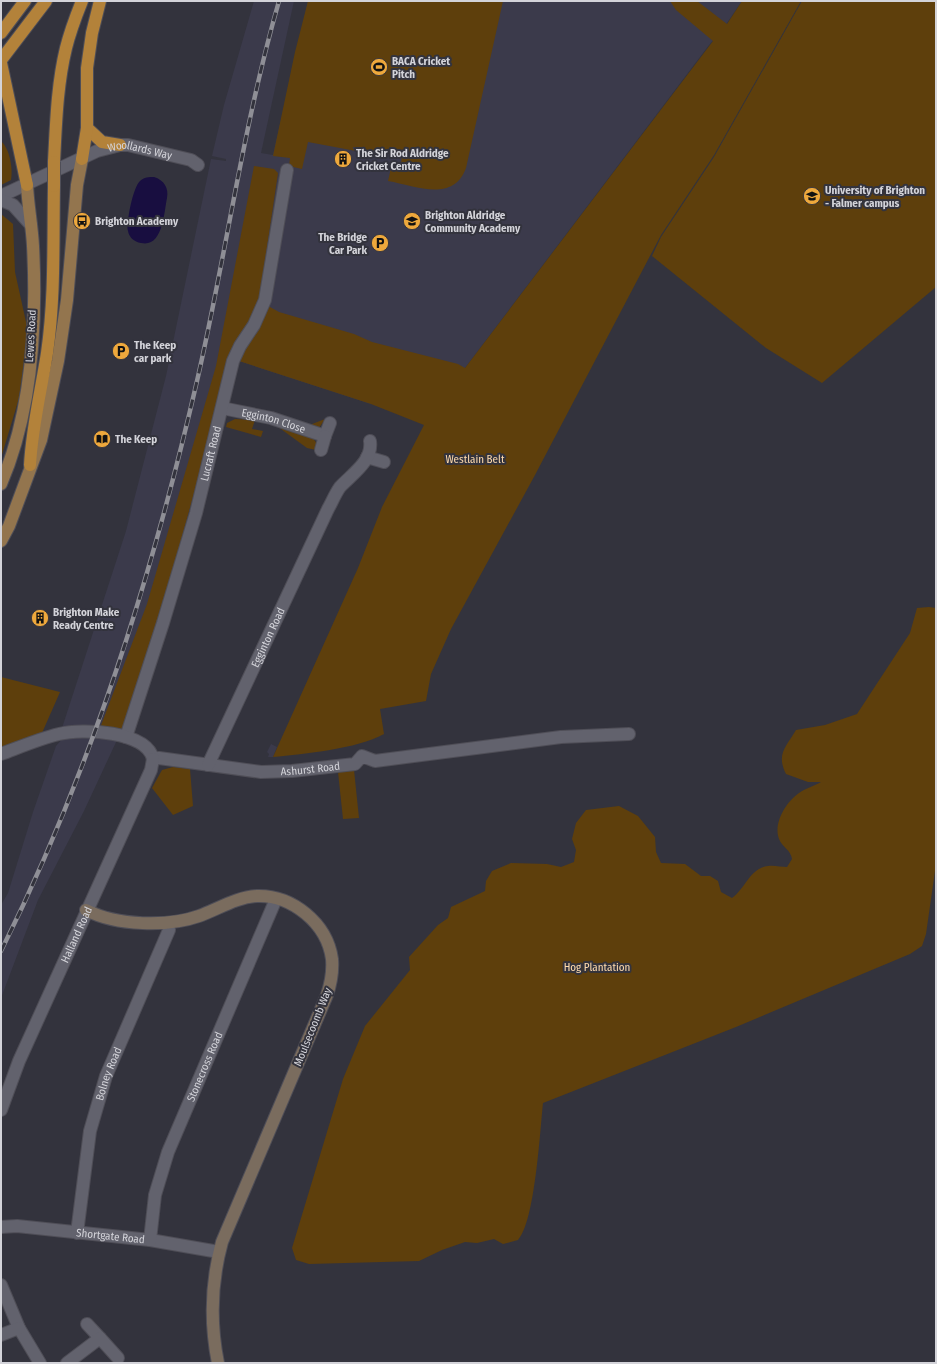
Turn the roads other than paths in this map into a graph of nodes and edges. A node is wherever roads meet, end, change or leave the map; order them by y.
1 (25, 1) edge
2 (46, 1) edge
3 (82, 1) edge
4 (100, 1) edge
5 (1, 33) edge
6 (1, 62) edge
7 (87, 128) junction
8 (120, 145) junction
9 (82, 159) junction
10 (198, 165) dead end
11 (287, 170) dead end
12 (27, 185) junction
13 (1, 196) edge
14 (1, 200) edge
15 (31, 226) junction
16 (222, 408) junction
17 (330, 423) dead end
18 (325, 436) junction
19 (370, 441) dead end
20 (321, 450) dead end
21 (368, 457) junction
22 (384, 462) dead end
23 (30, 465) junction
24 (1, 484) edge
25 (1, 541) edge
26 (629, 734) dead end
27 (126, 737) junction
28 (1, 754) edge
29 (153, 759) junction
30 (208, 765) junction
31 (276, 899) junction
32 (86, 910) junction
33 (168, 924) junction
34 (1, 1110) edge
35 (1, 1227) edge
36 (77, 1233) junction
37 (150, 1240) junction
38 (219, 1252) junction
39 (1, 1285) edge
40 (87, 1324) dead end
41 (19, 1328) junction
42 (1, 1335) edge
43 (100, 1338) junction
44 (118, 1358) dead end
45 (40, 1363) edge
46 (67, 1363) edge
47 (218, 1363) edge

1 - 5 highway
2 - 6 highway
3 - 23 highway, bridge
4 - 7 highway
6 - 12 highway
7 - 8 highway
7 - 9 highway
8 - 9 street, Woollards Way
8 - 10 street, Woollards Way
9 - 12 street, Woollards Way
9 - 23 main road
11 - 16 street, Lucraft Road
12 - 13 street, Woollards Way
12 - 15 main road, Lewes Road
14 - 15 street
15 - 24 main road, Lewes Road
16 - 18 street, Egginton Close
16 - 27 street, Lucraft Road
17 - 18 street
18 - 20 street
19 - 21 street
21 - 22 street
21 - 30 street, Egginton Road
23 - 25 main road
26 - 30 street, Ashurst Road
27 - 28 street
27 - 29 street
29 - 30 street, Ashurst Road
29 - 32 street, Halland Road
31 - 33 street, Moulsecoomb Way
31 - 37 street, Stonecross Road
31 - 38 street, Moulsecoomb Way
32 - 33 street, Moulsecoomb Way
32 - 34 street, Halland Road
33 - 36 street, Bolney Road
35 - 36 street, Shortgate Road
36 - 37 street, Shortgate Road
37 - 38 street, Shortgate Road
38 - 47 street, Moulsecoomb Way
39 - 41 street
40 - 43 street
41 - 42 street
41 - 45 street
43 - 44 street
43 - 46 street

